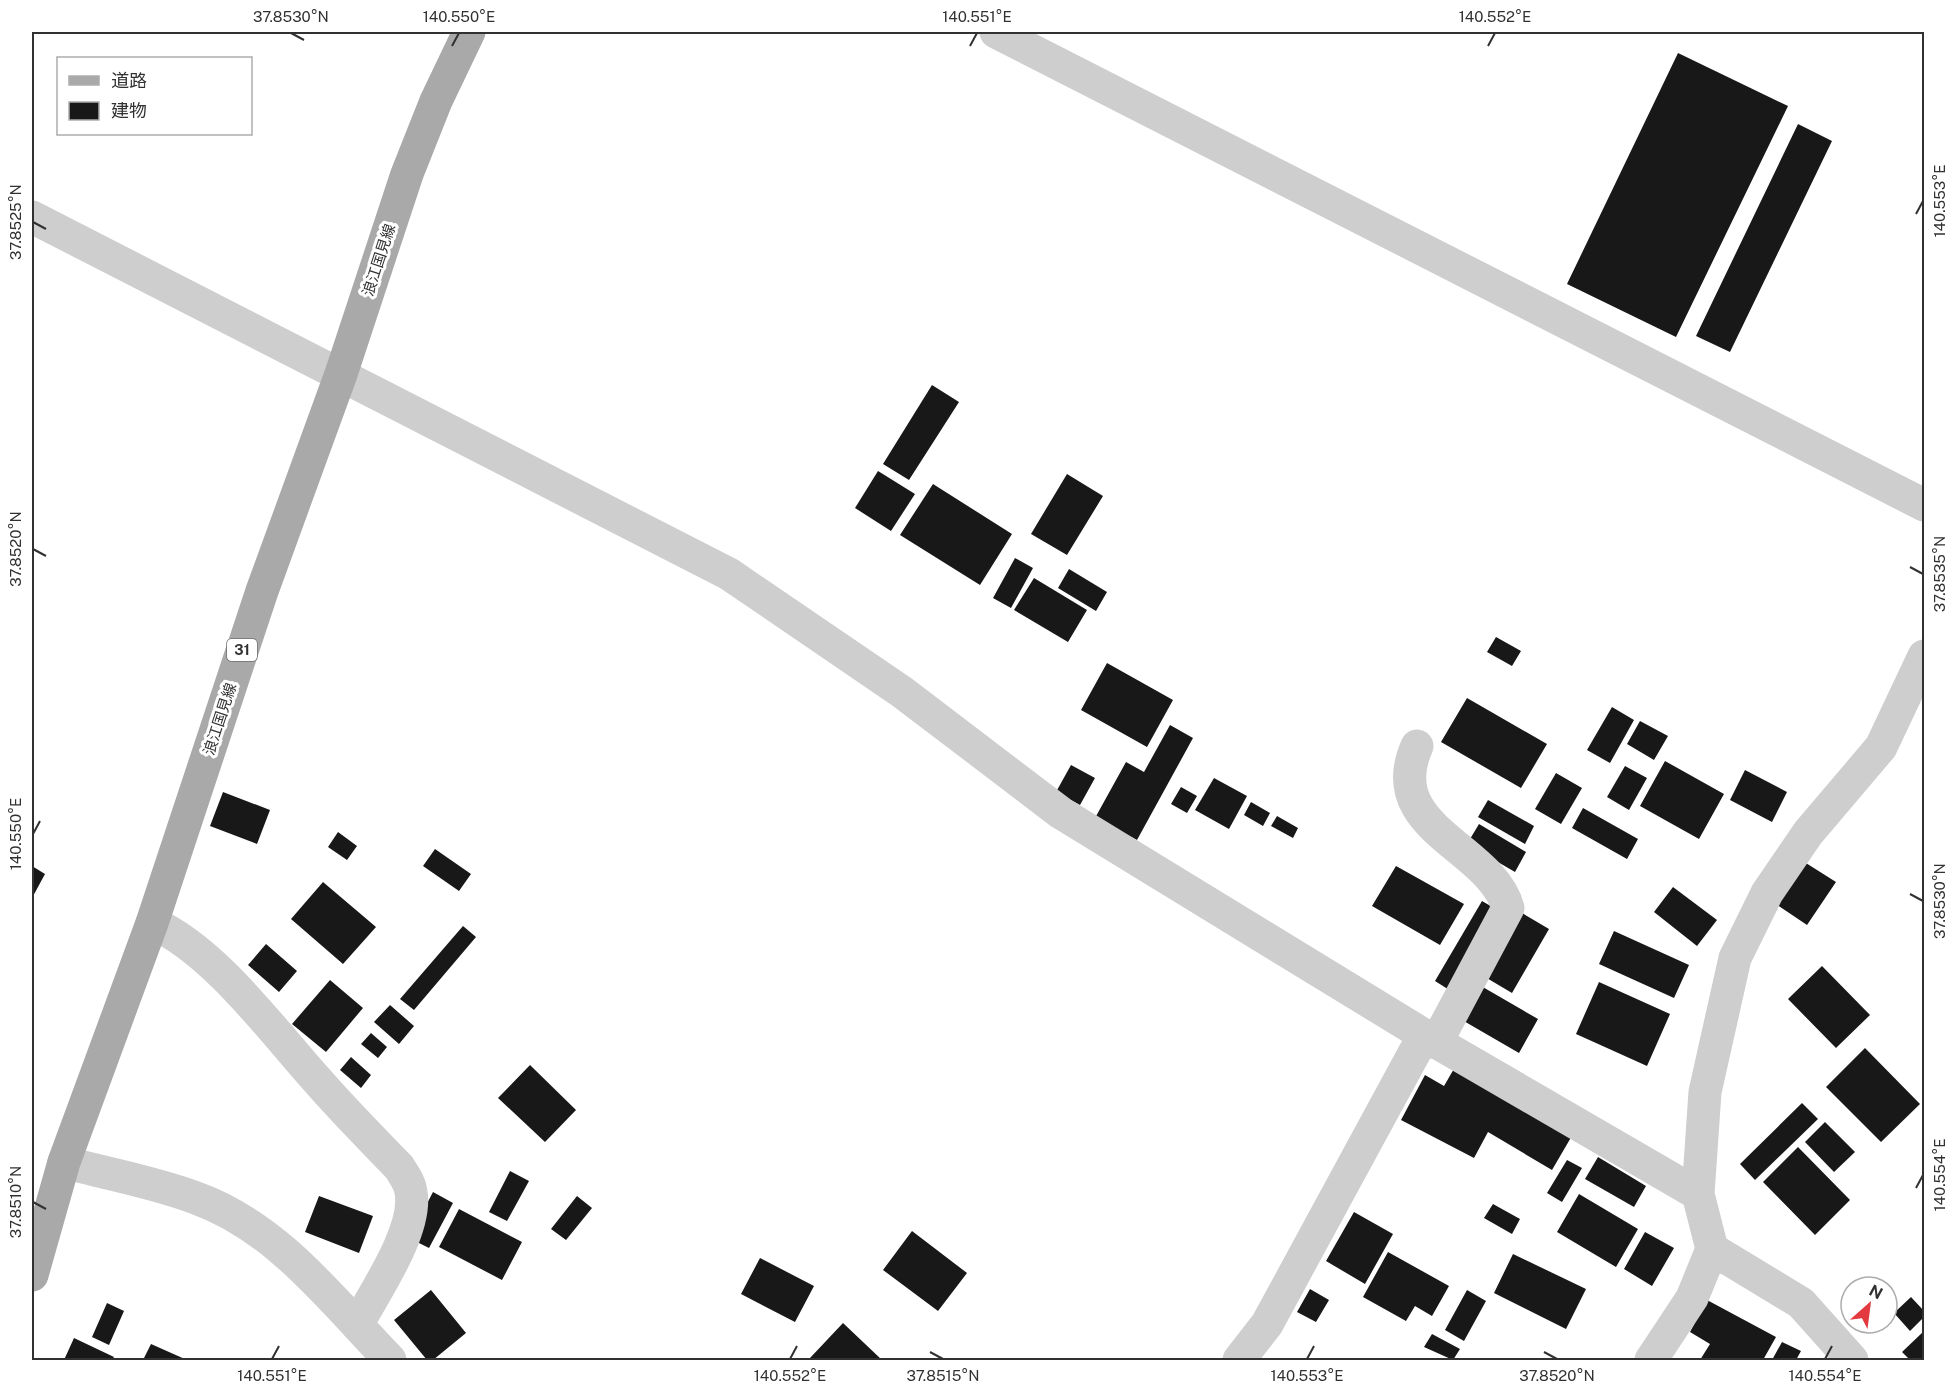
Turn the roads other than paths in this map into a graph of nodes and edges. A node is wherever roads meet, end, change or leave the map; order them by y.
1 (469, 32) edge
2 (996, 32) edge
3 (32, 217) edge
4 (341, 374) junction
5 (1924, 505) edge
6 (1924, 656) edge
7 (1417, 746) dead end
8 (152, 923) junction
9 (1430, 1039) junction
10 (64, 1162) junction
11 (1698, 1194) junction
12 (40, 1221) edge
13 (1712, 1249) junction
14 (32, 1275) edge
15 (357, 1325) junction
16 (390, 1360) edge
17 (1239, 1360) edge
18 (1651, 1360) edge
19 (1852, 1360) edge

1 - 4 main road, 浪江国見線 / 31
2 - 5 street
3 - 4 street
4 - 8 main road, 浪江国見線 / 31
4 - 9 street
6 - 11 street
7 - 9 street
8 - 10 main road, 浪江国見線 / 31
8 - 15 street
9 - 11 street
9 - 17 street
10 - 12 main road, 浪江国見線 / 31
10 - 15 street
11 - 13 street
12 - 14 main road, 浪江国見線 / 31
13 - 18 street
13 - 19 street
15 - 16 street

